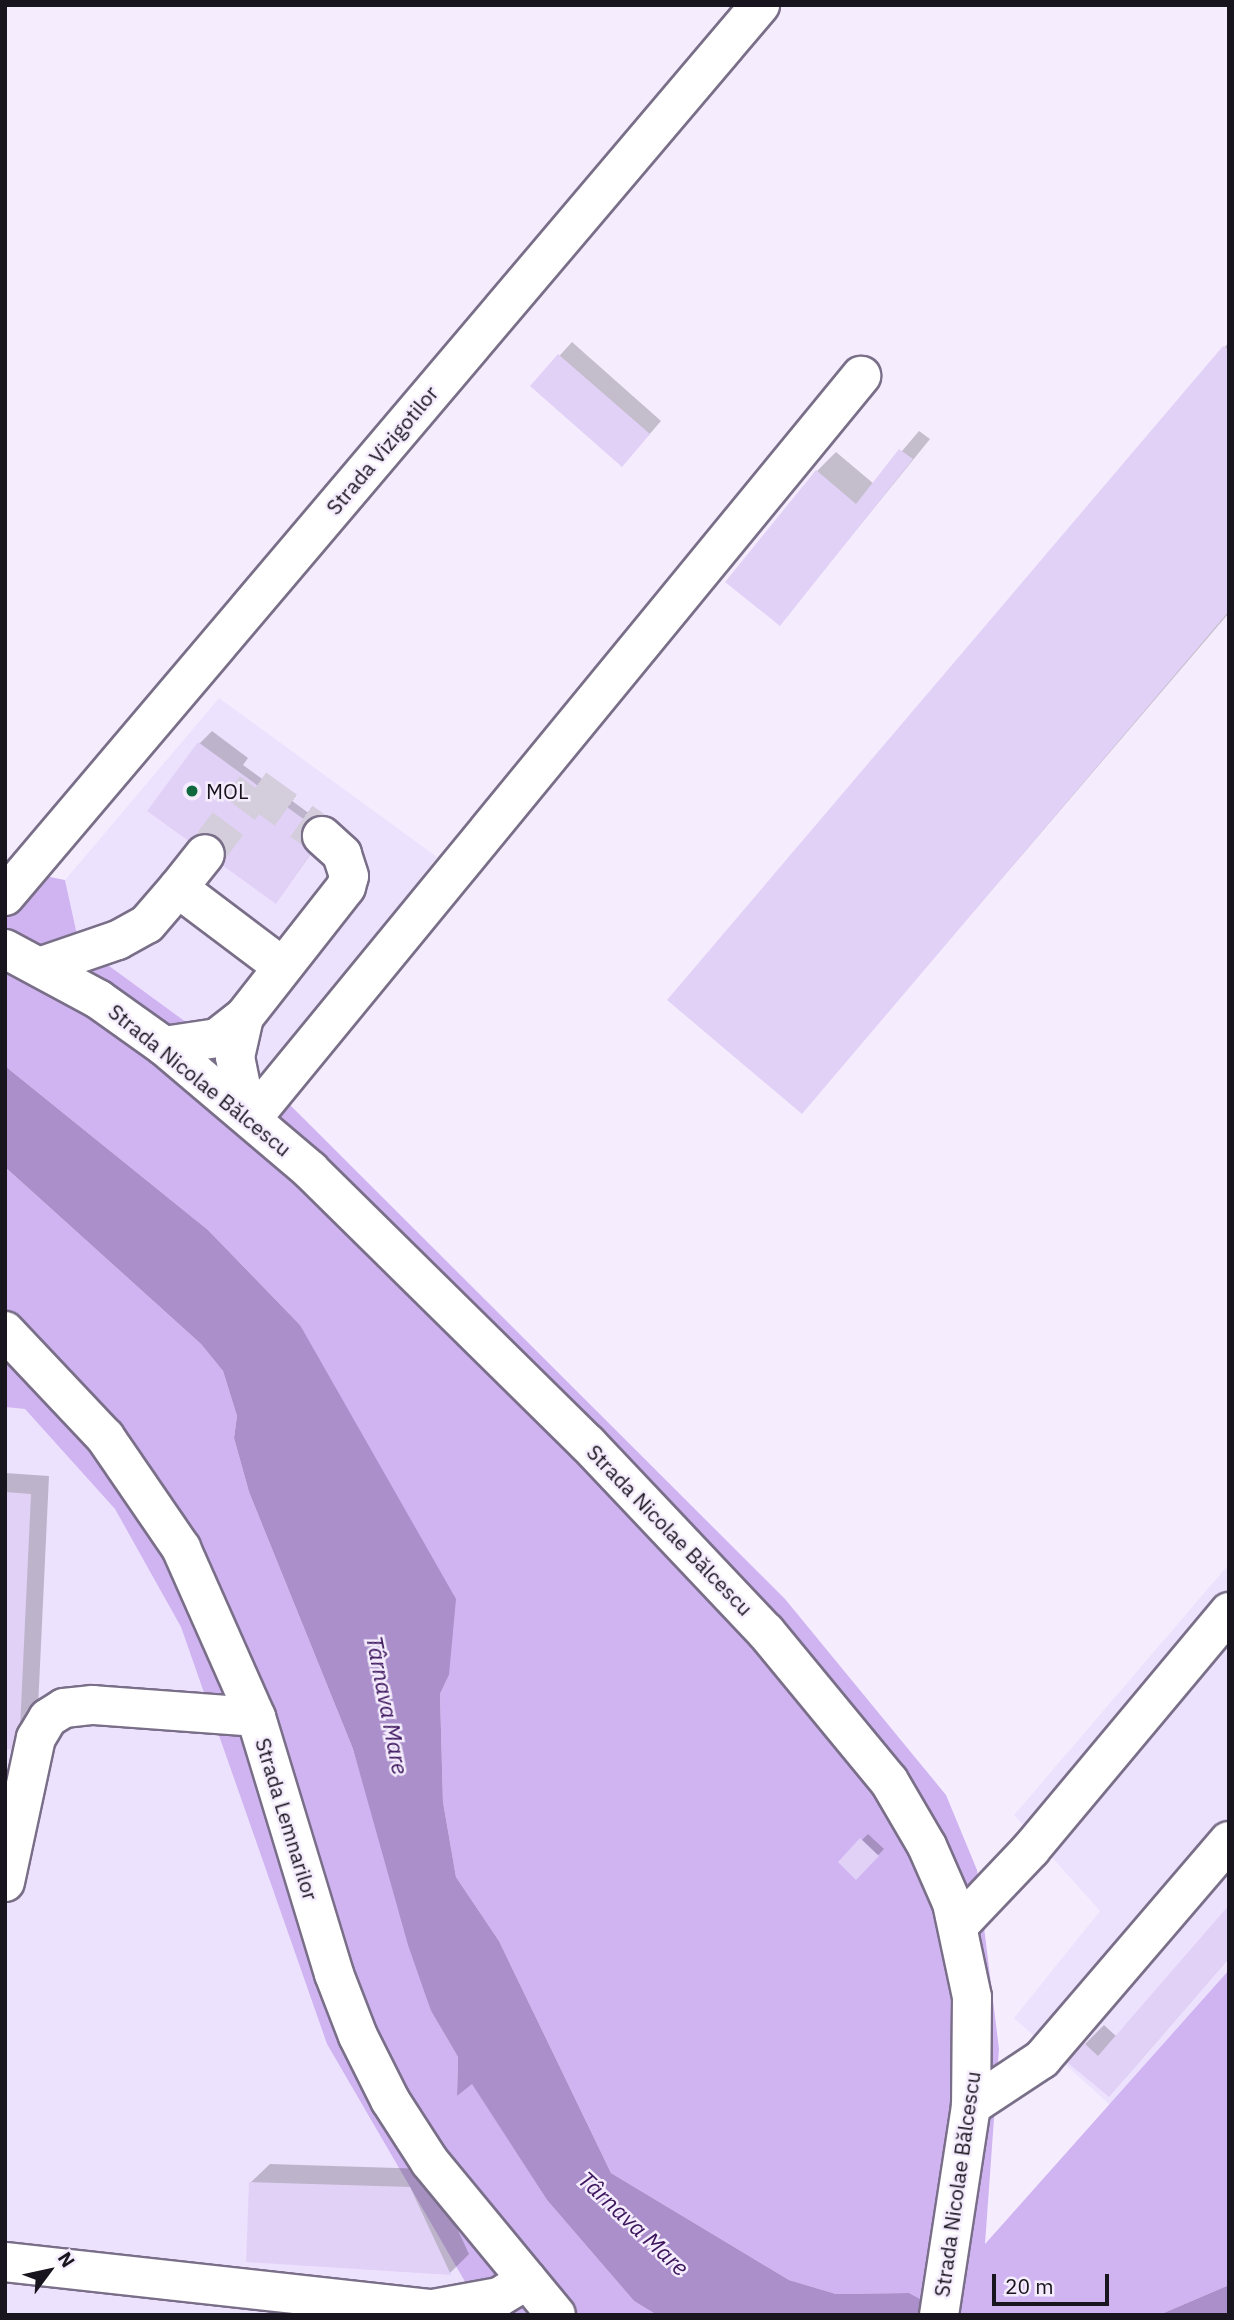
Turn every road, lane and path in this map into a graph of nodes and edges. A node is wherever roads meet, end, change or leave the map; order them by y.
1 (760, 5) edge
2 (861, 376) dead end
3 (322, 836) tunnel mouth
4 (205, 853) tunnel mouth
5 (178, 888) junction
6 (5, 896) edge
7 (5, 949) edge
8 (42, 966) junction
9 (283, 967) junction
10 (244, 1017) junction
11 (164, 1046) junction
12 (250, 1114) junction
13 (5, 1331) edge
14 (22, 1359) edge
15 (1229, 1612) edge
16 (256, 1717) junction
17 (1229, 1841) edge
18 (5, 1882) edge
19 (959, 1925) junction
20 (971, 2106) junction
21 (5, 2262) edge
22 (527, 2280) junction
23 (556, 2315) edge
24 (939, 2315) edge

1 - 6 street, Strada Vizigotilor
2 - 12 street
3 - 9 street
4 - 5 street
5 - 8 street
5 - 9 street
7 - 8 street, Strada Nicolae Bălcescu
8 - 11 street, Strada Nicolae Bălcescu
9 - 10 street
10 - 11 street
10 - 12 street
11 - 12 street, Strada Nicolae Bălcescu
12 - 19 street, Strada Nicolae Bălcescu
13 - 14 street, Strada Lemnarilor
14 - 16 street, Strada Lemnarilor
15 - 19 street
16 - 18 street
16 - 22 street, Strada Lemnarilor
17 - 20 street
19 - 20 street, Strada Nicolae Bălcescu
20 - 24 street, Strada Nicolae Bălcescu
21 - 22 street
22 - 23 street, Strada Lemnarilor

